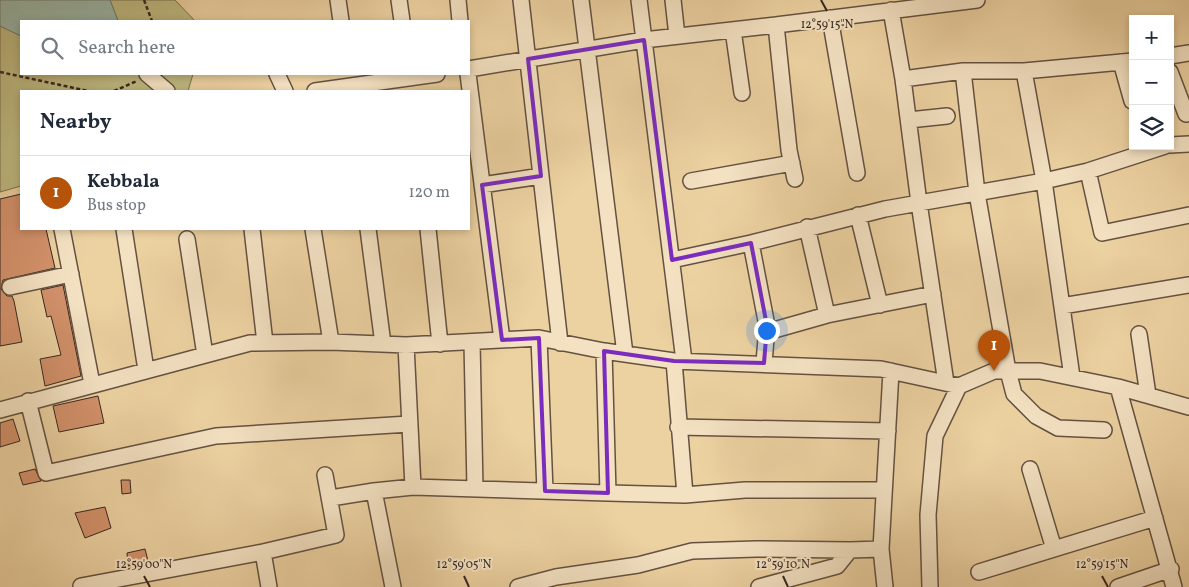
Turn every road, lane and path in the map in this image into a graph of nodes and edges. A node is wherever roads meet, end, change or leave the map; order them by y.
1 (144, 0) edge
2 (399, 0) edge
3 (458, 0) edge
4 (521, 0) edge
5 (581, 0) edge
6 (639, 0) edge
7 (673, 0) edge
8 (977, 0) edge
9 (336, 2) edge
10 (891, 10) junction
11 (830, 18) junction
12 (152, 20) edge
13 (341, 20) edge
14 (402, 20) edge
15 (460, 20) edge
16 (776, 25) junction
17 (733, 30) junction
18 (678, 36) junction
19 (644, 40) junction
20 (588, 49) junction
21 (1189, 53) edge
22 (1174, 55) edge
23 (528, 59) junction
24 (1127, 62) edge
25 (470, 69) edge
26 (963, 71) junction
27 (1024, 71) junction
28 (0, 72) edge
29 (277, 75) edge
30 (433, 75) edge
31 (468, 75) edge
32 (144, 76) edge
33 (1129, 78) edge
34 (903, 79) junction
35 (411, 81) edge
36 (1174, 82) edge
37 (349, 84) edge
38 (83, 90) edge
39 (117, 90) edge
40 (165, 90) edge
41 (285, 90) edge
42 (320, 90) edge
43 (742, 93) dead end
44 (1186, 114) dead end
45 (947, 116) dead end
46 (908, 120) junction
47 (1189, 144) edge
48 (1174, 145) edge
49 (1152, 150) edge
50 (792, 163) junction
51 (1088, 171) junction
52 (857, 173) dead end
53 (541, 176) junction
54 (795, 179) dead end
55 (691, 181) dead end
56 (1044, 181) junction
57 (482, 185) junction
58 (977, 193) junction
59 (919, 203) junction
60 (858, 215) junction
61 (1189, 215) edge
62 (807, 227) junction
63 (62, 230) edge
64 (124, 230) edge
65 (252, 230) edge
66 (313, 230) edge
67 (368, 230) edge
68 (428, 230) edge
69 (187, 239) dead end
70 (750, 243) junction
71 (672, 260) junction
72 (71, 274) junction
73 (1189, 285) edge
74 (10, 287) dead end
75 (933, 294) junction
76 (880, 305) junction
77 (1062, 306) junction
78 (827, 315) junction
79 (768, 332) junction
80 (1139, 334) dead end
81 (539, 338) junction
82 (502, 340) junction
83 (331, 342) junction
84 (472, 342) junction
85 (265, 343) junction
86 (560, 343) junction
87 (382, 344) junction
88 (440, 344) junction
89 (406, 345) junction
90 (604, 351) junction
91 (625, 354) junction
92 (205, 355) junction
93 (679, 361) junction
94 (764, 363) junction
95 (146, 370) junction
96 (891, 371) junction
97 (1008, 372) junction
98 (1072, 377) junction
99 (92, 384) junction
100 (953, 384) junction
101 (1118, 386) junction
102 (1148, 395) junction
103 (28, 401) junction
104 (1189, 407) edge
105 (0, 410) edge
106 (409, 424) junction
107 (678, 427) junction
108 (1104, 430) dead end
109 (888, 431) junction
110 (1030, 469) dead end
111 (325, 475) dead end
112 (413, 487) junction
113 (475, 489) junction
114 (884, 490) junction
115 (374, 491) junction
116 (545, 491) junction
117 (608, 493) junction
118 (685, 495) junction
119 (333, 498) junction
120 (1155, 518) junction
121 (881, 549) junction
122 (1054, 549) junction
123 (850, 550) junction
124 (264, 552) junction
125 (1170, 569) junction
126 (978, 572) dead end
127 (81, 586) edge
128 (269, 587) edge
129 (393, 587) edge
130 (518, 587) edge
131 (759, 587) edge
132 (885, 587) edge
133 (930, 587) edge
134 (1118, 587) edge
135 (1174, 587) edge

1 - 12 path
2 - 14 street
3 - 15 street
4 - 23 street
5 - 20 street
6 - 19 street
7 - 18 street
8 - 10 street
9 - 13 street
10 - 11 street
10 - 34 street
11 - 16 street
11 - 52 street
16 - 17 street
16 - 50 street
17 - 18 street
17 - 43 street
18 - 19 street
19 - 20 street
19 - 71 street
20 - 23 street
20 - 91 street
21 - 22 street
23 - 25 street
23 - 53 street
24 - 27 street
24 - 33 street
26 - 27 street
26 - 34 street
26 - 58 street
27 - 56 street
28 - 38 path
29 - 41 street
30 - 35 street
31 - 57 street
32 - 39 path
32 - 40 street
34 - 46 street
35 - 37 street
36 - 44 street
37 - 42 street
45 - 46 street
46 - 59 street
47 - 48 street
49 - 51 street
50 - 54 street
50 - 55 street
51 - 56 street
51 - 61 street
53 - 57 street
53 - 86 street
56 - 58 street
56 - 77 street
57 - 82 street
58 - 59 street
58 - 97 street
59 - 60 street
59 - 75 street
60 - 62 street
60 - 76 street
62 - 70 street
62 - 78 street
63 - 72 street
64 - 95 street
65 - 85 street
66 - 83 street
67 - 87 street
68 - 88 street
69 - 92 street
70 - 71 street
70 - 79 street
71 - 93 street
72 - 74 street
72 - 99 street
73 - 77 street
75 - 76 street
75 - 100 street
76 - 78 street
77 - 98 street
78 - 79 street
79 - 94 street
80 - 102 street
81 - 82 street
81 - 86 street
81 - 116 street
82 - 84 street
83 - 85 street
83 - 87 street
84 - 88 street
84 - 113 street
85 - 92 street
86 - 90 street
87 - 89 street
88 - 89 street
89 - 106 street
90 - 91 street
90 - 117 street
91 - 93 street
92 - 95 street
93 - 94 street
93 - 107 street
94 - 96 street
95 - 99 street
96 - 100 street
96 - 109 street
97 - 98 street
97 - 100 street
97 - 108 street
98 - 101 street
99 - 103 street
100 - 133 street
101 - 102 street
101 - 120 street
102 - 104 street
103 - 105 street
103 - 106 street
106 - 112 street
107 - 109 street
107 - 118 street
109 - 114 street
110 - 122 street
111 - 119 street
112 - 113 street
112 - 115 street
113 - 116 street
114 - 118 street
114 - 121 street
115 - 119 street
115 - 129 street
116 - 117 street
117 - 118 street
119 - 124 street
120 - 122 street
120 - 125 street
121 - 123 street
121 - 132 street
122 - 126 street
123 - 130 street
123 - 131 street
124 - 127 street
124 - 128 street
125 - 134 street
125 - 135 street

